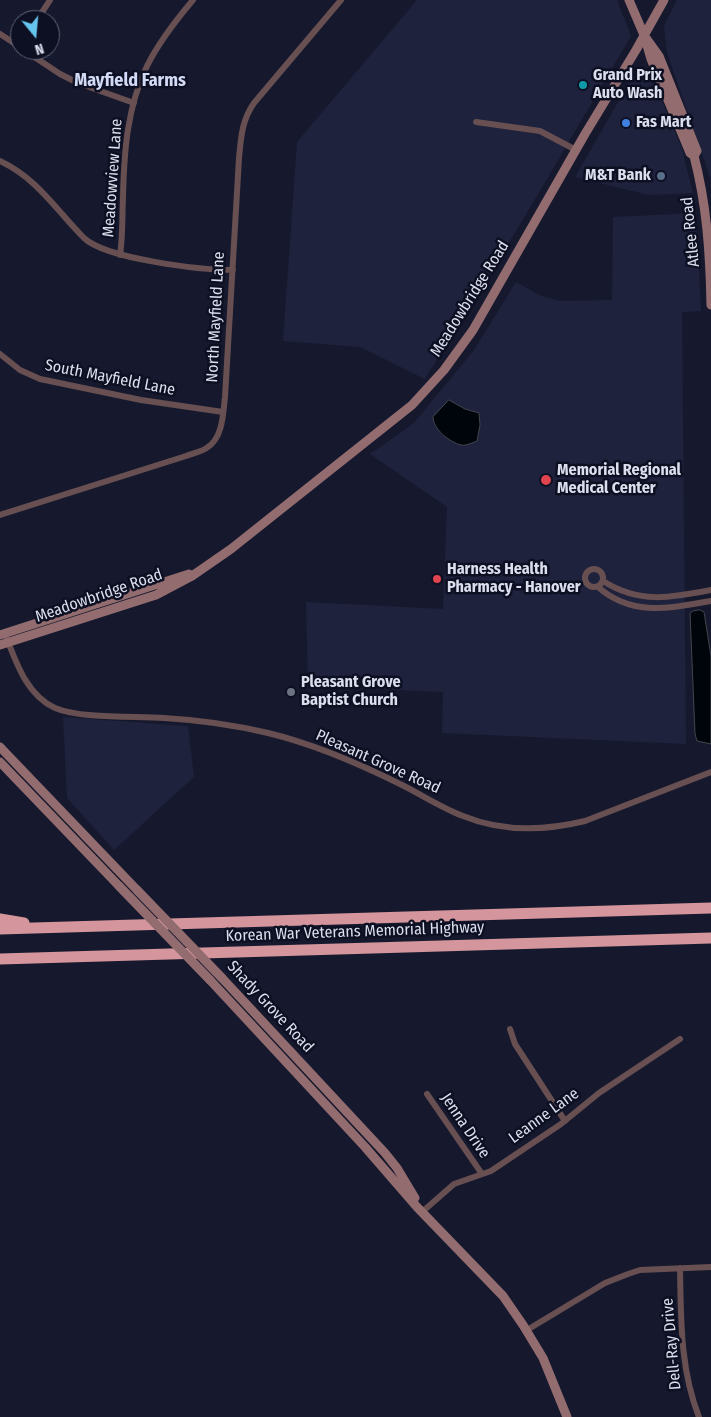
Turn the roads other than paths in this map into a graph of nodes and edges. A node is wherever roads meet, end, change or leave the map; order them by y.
1 (193, 0) edge
2 (341, 0) edge
3 (629, 0) edge
4 (664, 0) edge
5 (644, 35) junction
6 (39, 60) edge
7 (134, 103) junction
8 (476, 122) dead end
9 (576, 150) junction
10 (0, 161) edge
11 (120, 255) junction
12 (232, 270) junction
13 (711, 273) edge
14 (711, 305) edge
15 (0, 354) edge
16 (223, 412) junction
17 (0, 515) edge
18 (203, 569) junction
19 (603, 581) junction
20 (598, 587) junction
21 (711, 590) edge
22 (711, 601) edge
23 (2, 634) edge
24 (4, 644) edge
25 (0, 747) edge
26 (0, 762) edge
27 (711, 772) edge
28 (711, 908) edge
29 (0, 919) edge
30 (50, 928) junction
31 (0, 929) edge
32 (711, 938) edge
33 (0, 959) edge
34 (510, 1029) dead end
35 (680, 1040) dead end
36 (292, 1053) junction
37 (283, 1060) junction
38 (426, 1094) dead end
39 (565, 1121) junction
40 (482, 1174) junction
41 (422, 1212) junction
42 (711, 1266) edge
43 (680, 1268) junction
44 (527, 1330) junction
45 (567, 1417) edge
46 (699, 1417) edge

1 - 7 street, Meadowview Lane
2 - 12 street, North Mayfield Lane
3 - 5 main road, Atlee Road
4 - 5 main road, Meadowbridge Road
5 - 9 main road, Meadowbridge Road
5 - 13 main road, Atlee Road
6 - 7 street
7 - 11 street, Meadowview Lane
8 - 9 street
9 - 18 main road, Meadowbridge Road
10 - 11 street
11 - 12 street
12 - 16 street, North Mayfield Lane
13 - 14 main road, Atlee Road
15 - 16 street, South Mayfield Lane
16 - 17 street, North Mayfield Lane
18 - 23 main road, Meadowbridge Road
18 - 24 main road, Meadowbridge Road
19 - 20 street
19 - 20 street
19 - 21 street
20 - 22 street
23 - 24 street, Pleasant Grove Road
24 - 27 street, Pleasant Grove Road
25 - 36 main road, Shady Grove Road, bridge
26 - 37 main road, Shady Grove Road, bridge
28 - 30 highway, Korean War Veterans Memorial Highway
29 - 30 highway
30 - 31 highway, Korean War Veterans Memorial Highway
32 - 33 highway, Korean War Veterans Memorial Highway
34 - 39 street
35 - 39 street, Leanne Lane
36 - 37 main road
36 - 41 main road, Shady Grove Road
37 - 41 main road, Shady Grove Road
38 - 40 street, Jenna Drive
39 - 40 street, Leanne Lane
40 - 41 street, Leanne Lane
41 - 44 main road, Shady Grove Road
42 - 43 street
43 - 44 street
43 - 46 street, Dell-Ray Drive
44 - 45 main road, Shady Grove Road

